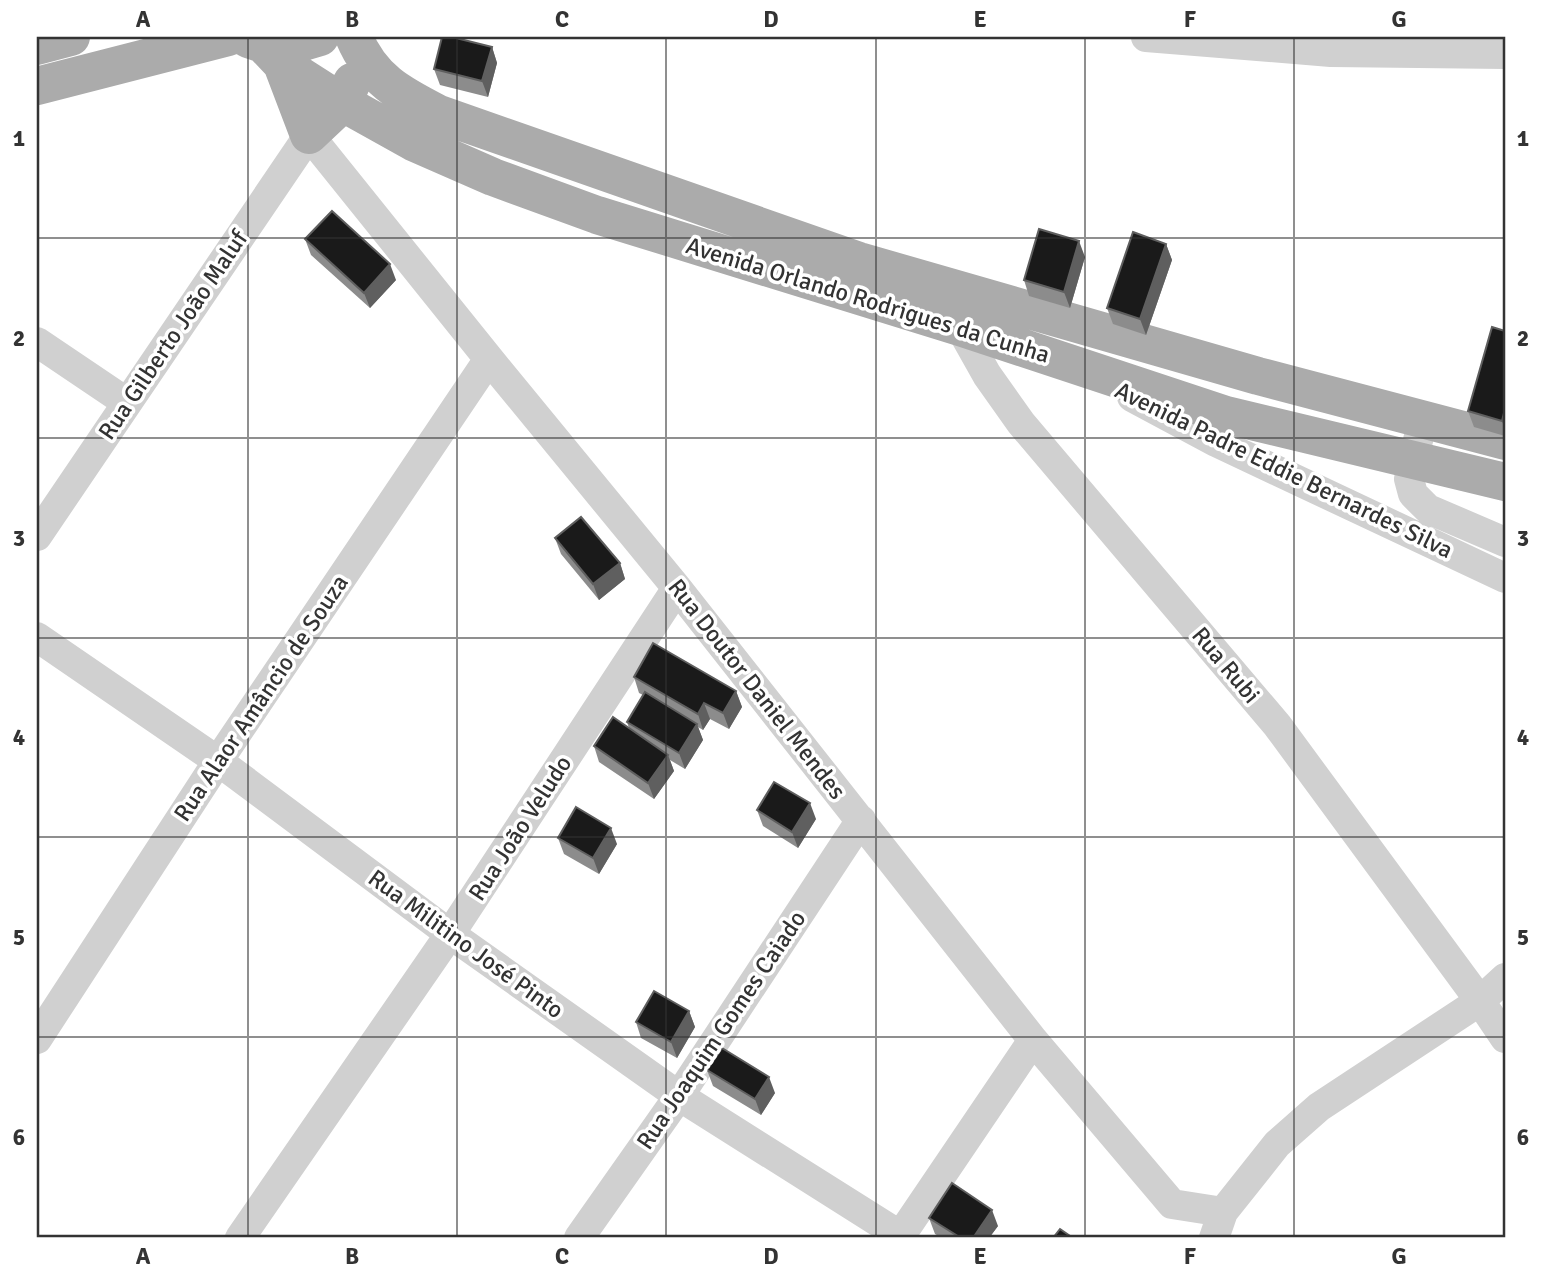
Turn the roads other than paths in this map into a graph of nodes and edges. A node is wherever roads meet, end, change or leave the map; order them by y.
1 (71, 37) edge
2 (320, 37) edge
3 (1146, 37) edge
4 (254, 45) edge
5 (358, 45) edge
6 (37, 46) edge
7 (1505, 54) edge
8 (37, 86) edge
9 (343, 103) junction
10 (309, 135) junction
11 (963, 310) junction
12 (37, 342) edge
13 (489, 359) junction
14 (1063, 361) junction
15 (127, 402) junction
16 (1423, 419) junction
17 (1505, 440) edge
18 (1413, 459) junction
19 (1505, 482) edge
20 (37, 536) edge
21 (1505, 542) edge
22 (1505, 578) edge
23 (677, 588) junction
24 (37, 637) edge
25 (218, 761) junction
26 (861, 820) junction
27 (450, 934) junction
28 (1505, 978) edge
29 (1480, 1001) junction
30 (1505, 1038) edge
31 (37, 1039) edge
32 (1033, 1040) junction
33 (679, 1096) junction
34 (1218, 1225) edge
35 (901, 1237) edge
36 (240, 1238) edge
37 (579, 1238) edge

1 - 6 main road
2 - 4 main road
3 - 7 street
4 - 8 main road
4 - 9 main road, Avenida Orlando Rodrigues da Cunha
4 - 10 main road
5 - 9 main road
5 - 11 main road, Avenida Orlando Rodrigues da Cunha
9 - 10 main road
9 - 11 main road, Avenida Orlando Rodrigues da Cunha
10 - 13 street, Rua Doutor Daniel Mendes
10 - 15 street, Rua Gilberto João Maluf
11 - 14 main road, Avenida Orlando Rodrigues da Cunha
11 - 16 main road, Avenida Orlando Rodrigues da Cunha
11 - 29 street, Rua Rubi
12 - 15 street
13 - 23 street, Rua Doutor Daniel Mendes
13 - 25 street, Rua Alaor Amâncio de Souza
14 - 18 main road, Avenida Orlando Rodrigues da Cunha
14 - 22 street, Avenida Padre Eddie Bernardes Silva
15 - 20 street, Rua Gilberto João Maluf
16 - 17 main road, Avenida Orlando Rodrigues da Cunha
16 - 18 street, Avenida Padre Eddie Bernardes Silva
18 - 19 main road, Avenida Orlando Rodrigues da Cunha
18 - 21 street, Avenida Padre Eddie Bernardes Silva
23 - 26 street, Rua Doutor Daniel Mendes
23 - 27 street, Rua João Veludo
24 - 25 street, Rua Militino José Pinto
25 - 27 street, Rua Militino José Pinto
25 - 31 street, Rua Alaor Amâncio de Souza
26 - 32 street, Rua Doutor Daniel Mendes
26 - 33 street, Rua Joaquim Gomes Caiado
27 - 33 street, Rua Militino José Pinto
27 - 36 street, Rua João Veludo
28 - 29 street
29 - 30 street, Rua Rubi
29 - 34 street
32 - 34 street, Rua Doutor Daniel Mendes
32 - 35 street
33 - 35 street, Rua Militino José Pinto
33 - 37 street, Rua Joaquim Gomes Caiado

